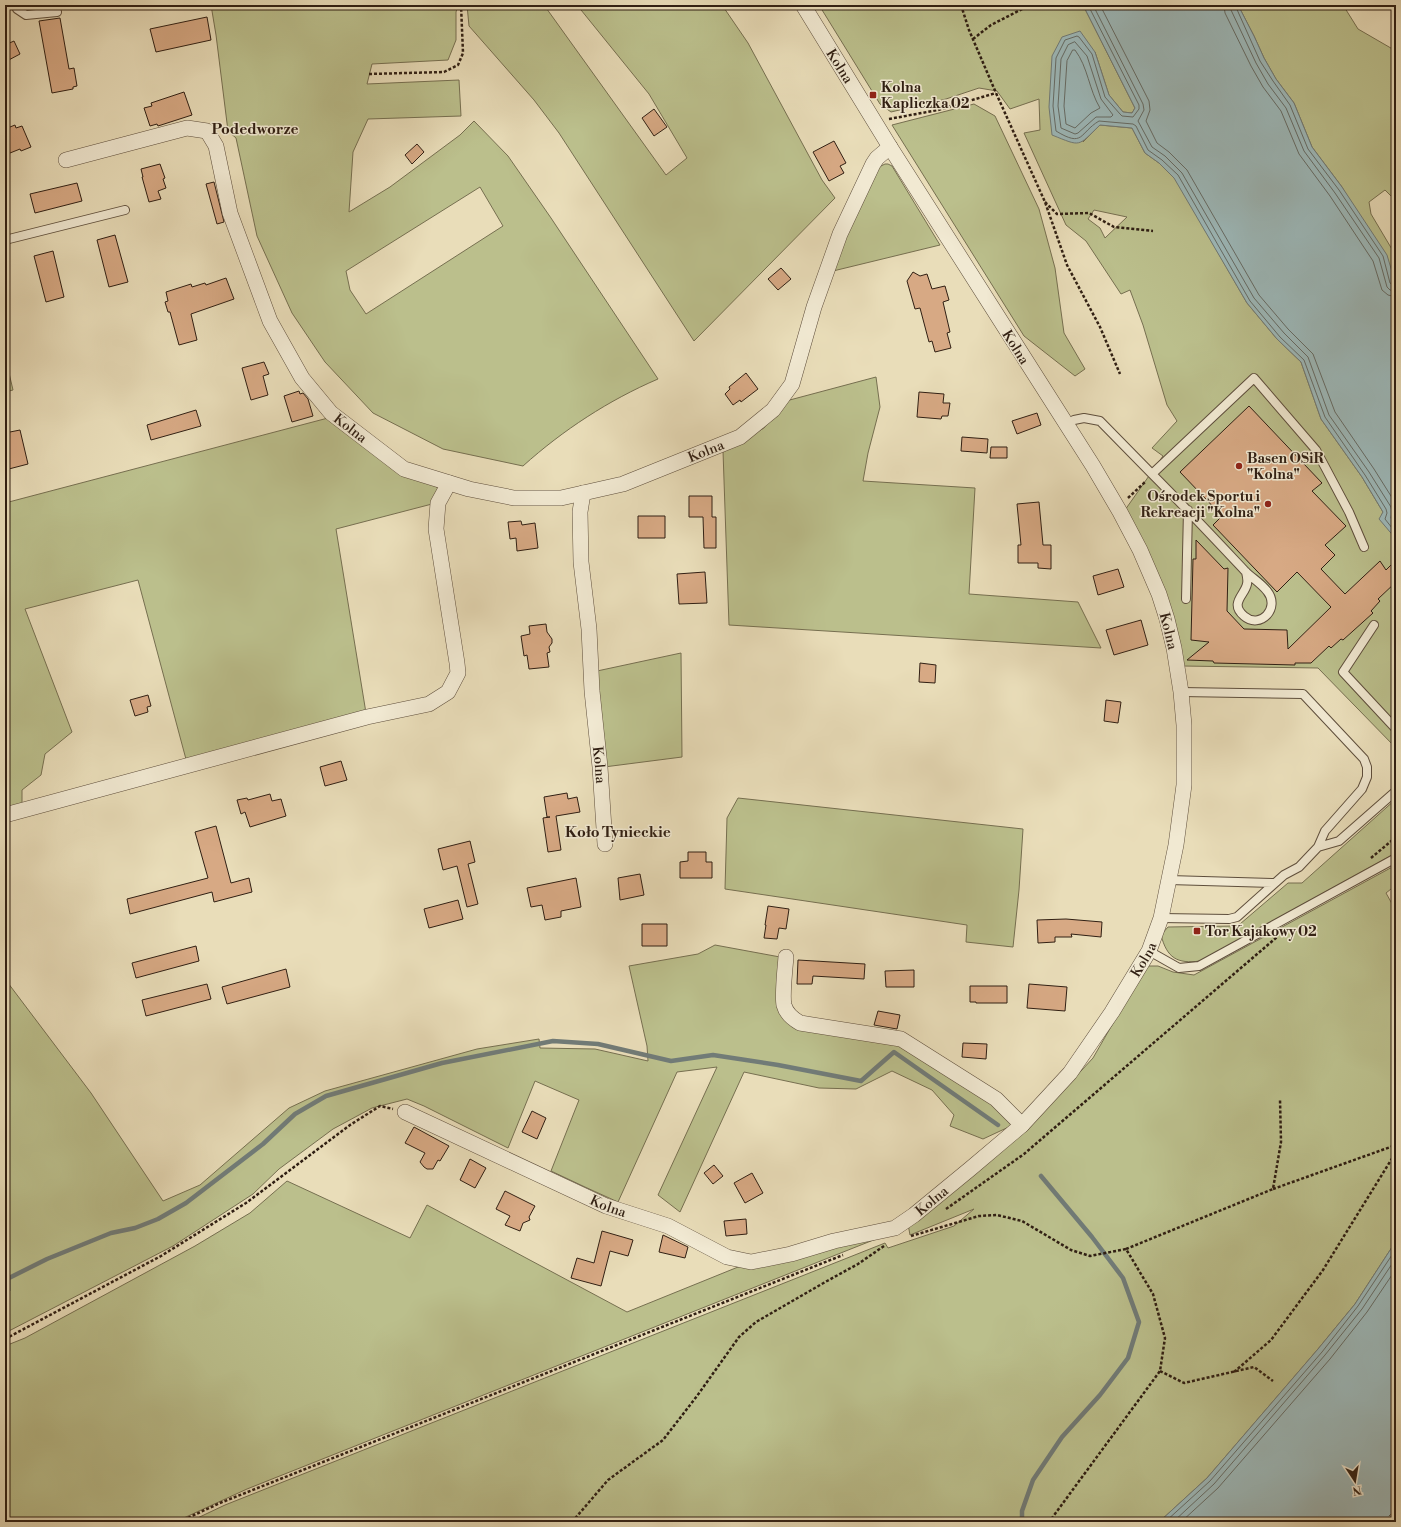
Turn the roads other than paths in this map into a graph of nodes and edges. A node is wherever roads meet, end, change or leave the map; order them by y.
1 (16, 5) edge
2 (803, 5) edge
3 (57, 12) dead end
4 (890, 147) junction
5 (66, 160) dead end
6 (125, 210) dead end
7 (5, 240) edge
8 (1065, 424) junction
9 (1152, 474) junction
10 (448, 483) junction
11 (583, 493) junction
12 (1188, 510) junction
13 (1364, 547) dead end
14 (1246, 572) junction
15 (1186, 600) dead end
16 (1374, 625) dead end
17 (1181, 692) junction
18 (1396, 729) edge
19 (1396, 792) edge
20 (5, 815) edge
21 (605, 844) dead end
22 (1318, 847) junction
23 (1396, 858) edge
24 (1169, 880) junction
25 (1274, 883) junction
26 (1161, 918) junction
27 (1149, 951) junction
28 (786, 957) dead end
29 (405, 1112) road end
30 (1022, 1125) junction

1 - 3 lane
2 - 4 street, Kolna
4 - 8 street, Kolna
4 - 11 street, Kolna
5 - 10 street, Kolna
6 - 7 lane
8 - 9 lane
8 - 17 street, Kolna
9 - 12 lane
9 - 13 lane
10 - 11 street, Kolna
10 - 20 street
11 - 21 street, Kolna
12 - 14 lane
12 - 15 lane
14 - 14 lane
16 - 18 lane
17 - 22 lane
17 - 24 street, Kolna
19 - 22 lane
22 - 25 lane
23 - 27 lane
24 - 25 lane
24 - 26 street, Kolna
25 - 26 lane
26 - 27 street, Kolna
27 - 30 street, Kolna
28 - 30 street
29 - 30 street, Kolna

